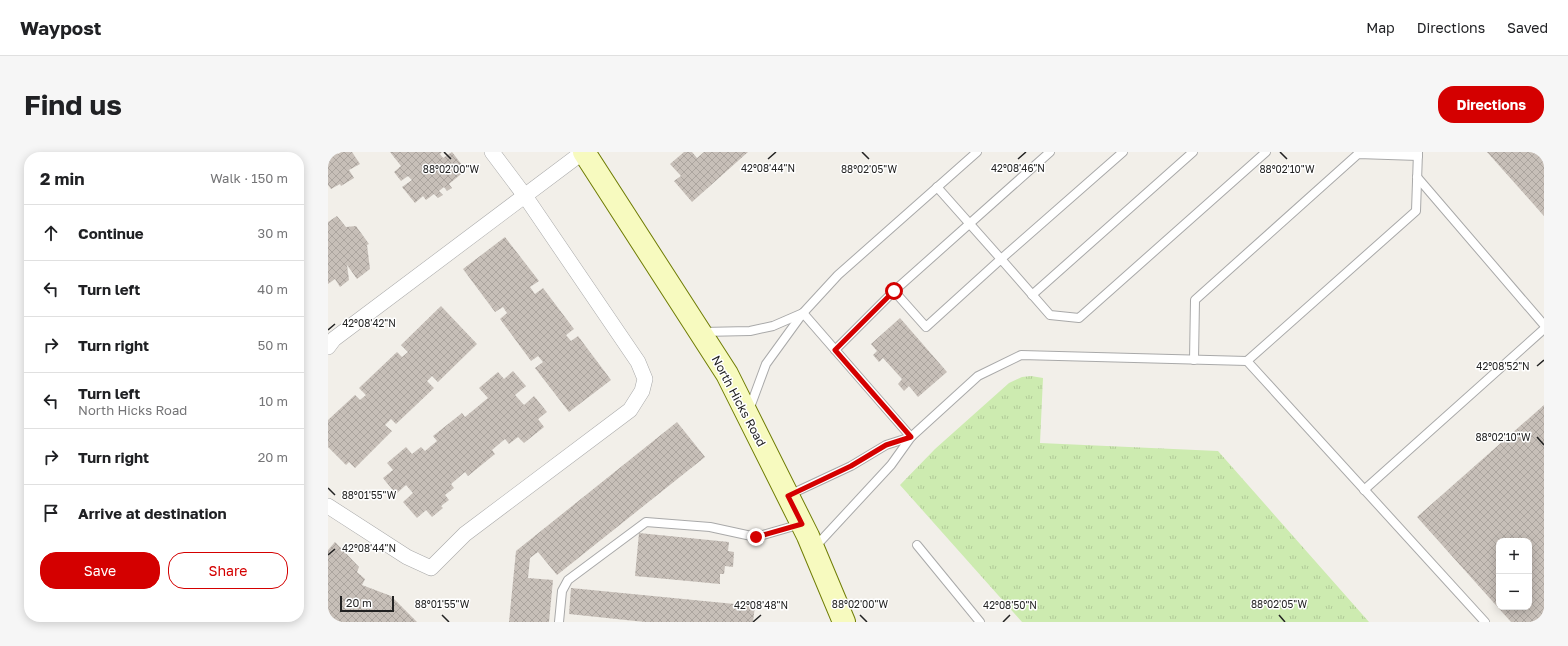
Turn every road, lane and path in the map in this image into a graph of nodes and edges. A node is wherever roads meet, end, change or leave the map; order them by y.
1 (492, 152) edge
2 (583, 152) edge
3 (978, 152) edge
4 (1050, 152) edge
5 (1123, 152) edge
6 (1193, 152) edge
7 (1266, 152) edge
8 (1418, 154) edge
9 (1417, 177) junction
10 (937, 187) junction
11 (525, 196) junction
12 (969, 223) junction
13 (1001, 259) junction
14 (894, 291) junction
15 (1032, 295) junction
16 (804, 313) junction
17 (1544, 325) edge
18 (1544, 329) edge
19 (700, 332) junction
20 (328, 347) edge
21 (835, 350) junction
22 (1194, 360) junction
23 (1247, 361) junction
24 (748, 415) junction
25 (911, 437) junction
26 (1364, 490) junction
27 (788, 496) junction
28 (328, 506) edge
29 (802, 524) junction
30 (917, 545) dead end
31 (813, 549) junction
32 (559, 622) edge
33 (844, 622) edge
34 (980, 622) edge
35 (1485, 622) edge

1 - 11 street
2 - 11 street
2 - 19 main road, North Hicks Road
3 - 10 lane
4 - 12 lane
5 - 13 lane
6 - 15 lane
7 - 15 lane
8 - 9 lane
8 - 22 lane
9 - 17 lane
9 - 23 lane
10 - 12 lane
10 - 16 lane
11 - 20 street
11 - 28 street
12 - 13 lane
12 - 14 lane
13 - 14 lane
13 - 15 lane
14 - 21 lane
16 - 19 lane
16 - 21 lane
16 - 24 lane
18 - 26 lane
19 - 24 main road, North Hicks Road
21 - 25 lane
22 - 23 lane
22 - 25 lane
23 - 26 lane
24 - 27 main road, North Hicks Road
25 - 27 lane
25 - 31 lane
26 - 35 lane
27 - 29 main road, North Hicks Road
29 - 31 main road, North Hicks Road
29 - 32 lane
30 - 34 lane
31 - 33 main road, North Hicks Road

